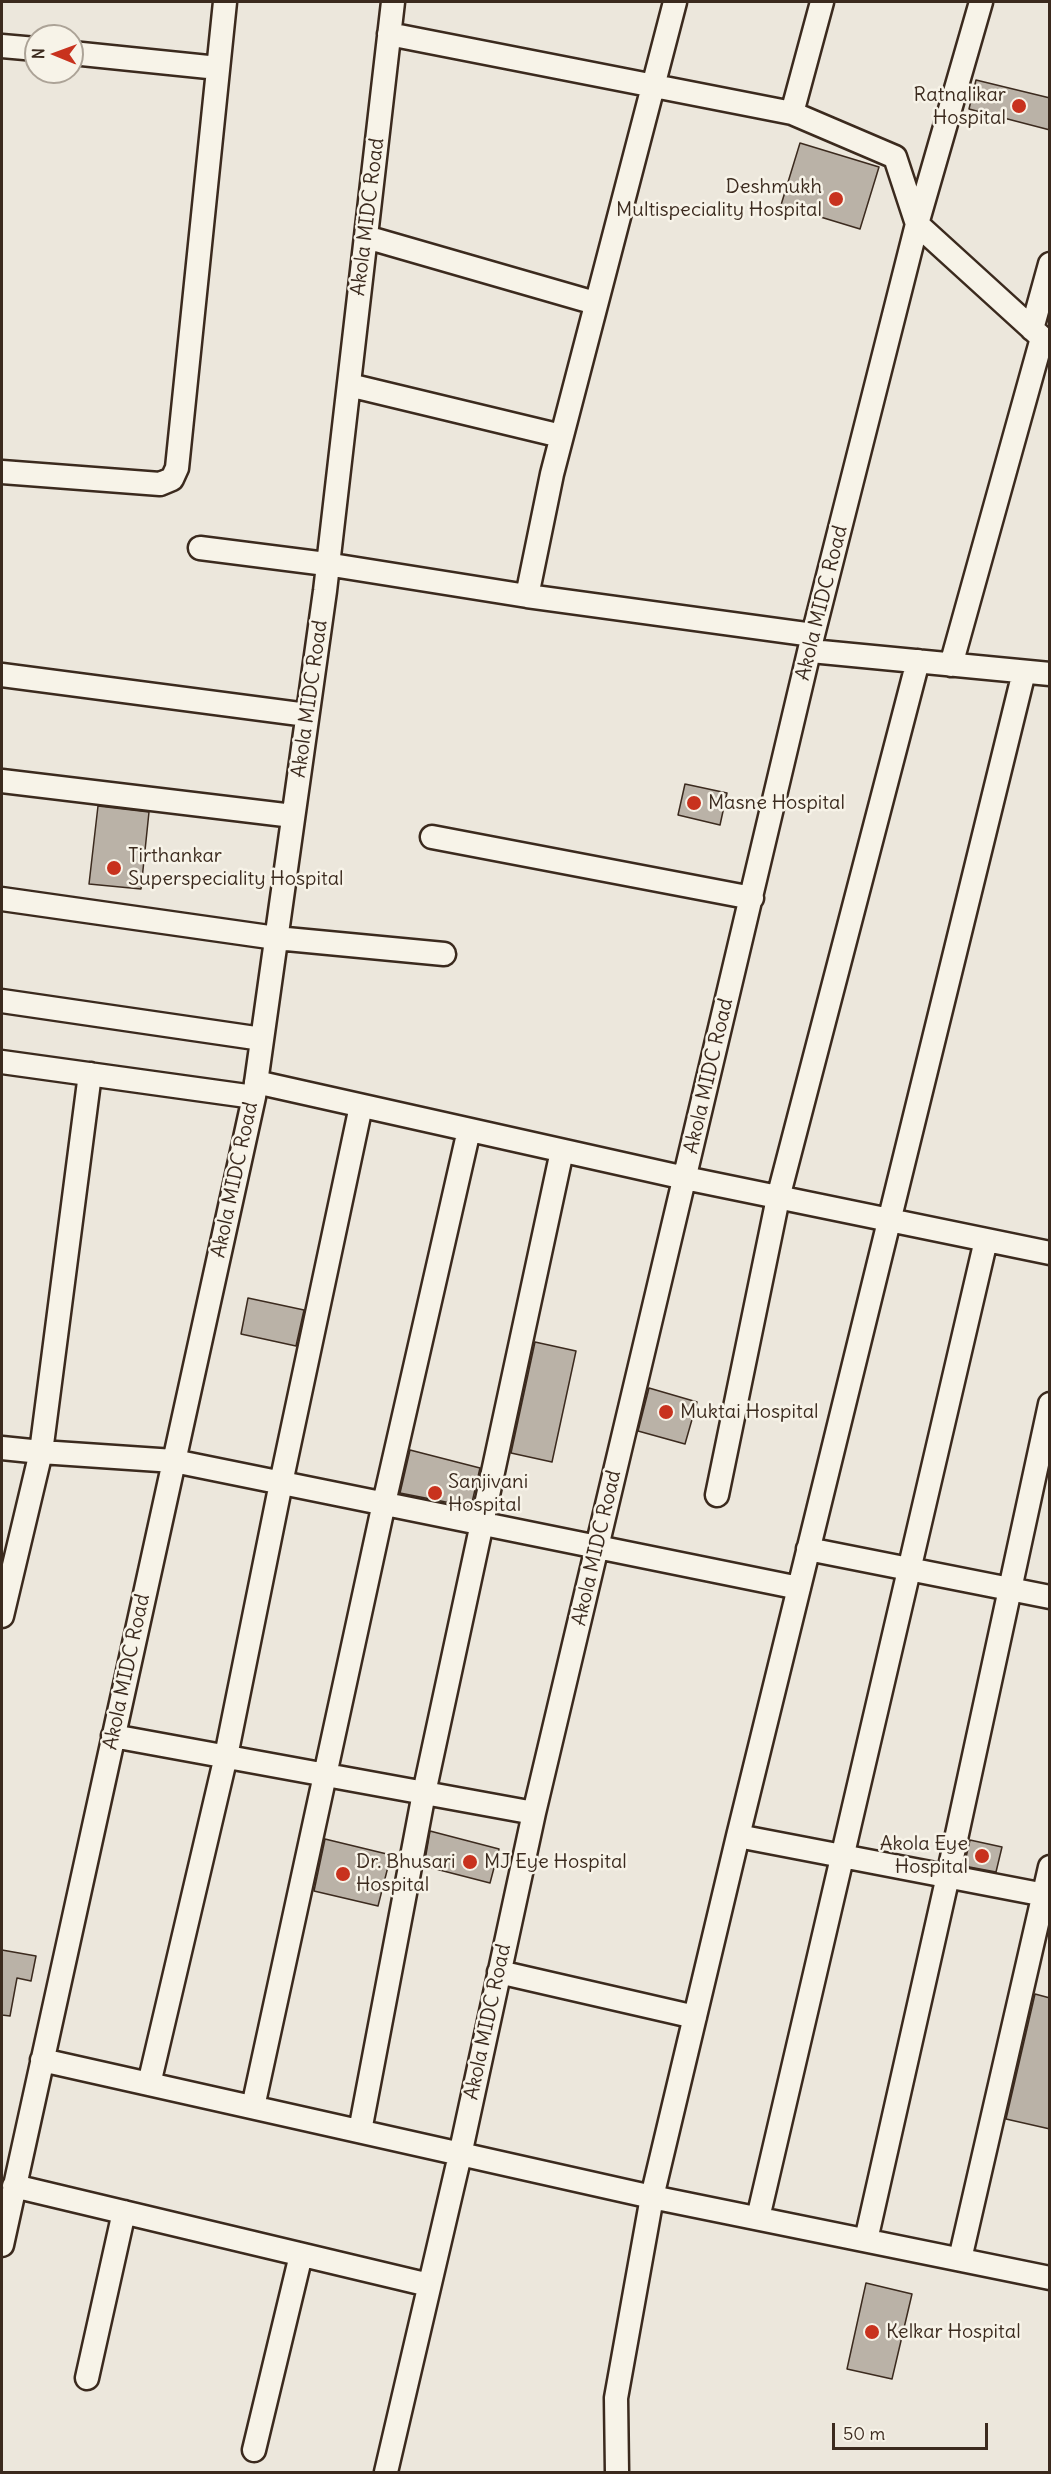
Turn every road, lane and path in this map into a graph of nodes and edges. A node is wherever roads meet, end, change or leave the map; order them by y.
1 (225, 2) edge
2 (393, 2) edge
3 (675, 2) edge
4 (822, 2) edge
5 (981, 2) edge
6 (389, 34) junction
7 (2, 46) edge
8 (24, 48) edge
9 (84, 54) edge
10 (218, 68) junction
11 (652, 86) junction
12 (792, 113) junction
13 (917, 224) junction
14 (366, 237) junction
15 (1050, 264) edge
16 (595, 303) junction
17 (1041, 337) edge
18 (349, 385) junction
19 (561, 436) junction
20 (2, 472) edge
21 (200, 548) dead end
22 (326, 564) junction
23 (527, 596) junction
24 (812, 643) junction
25 (918, 662) junction
26 (951, 665) junction
27 (1024, 672) junction
28 (1050, 674) edge
29 (2, 675) edge
30 (308, 715) junction
31 (2, 782) edge
32 (293, 816) junction
33 (432, 837) dead end
34 (752, 898) junction
35 (2, 899) edge
36 (276, 938) junction
37 (444, 954) dead end
38 (2, 1001) edge
39 (262, 1040) junction
40 (2, 1062) edge
41 (90, 1074) junction
42 (255, 1090) junction
43 (361, 1106) junction
44 (469, 1130) junction
45 (562, 1151) junction
46 (685, 1178) junction
47 (778, 1198) junction
48 (889, 1221) junction
49 (986, 1240) junction
50 (1050, 1253) edge
51 (1050, 1404) edge
52 (2, 1448) edge
53 (41, 1452) junction
54 (174, 1461) junction
55 (280, 1483) junction
56 (717, 1495) dead end
57 (384, 1503) junction
58 (481, 1522) junction
59 (597, 1546) junction
60 (808, 1549) junction
61 (908, 1570) junction
62 (799, 1588) junction
63 (1010, 1590) junction
64 (1050, 1597) edge
65 (2, 1616) edge
66 (113, 1736) junction
67 (226, 1756) junction
68 (325, 1773) junction
69 (424, 1792) junction
70 (534, 1813) junction
71 (738, 1836) junction
72 (841, 1856) junction
73 (1050, 1868) edge
74 (948, 1876) junction
75 (1046, 1895) edge
76 (499, 1972) junction
77 (695, 2017) junction
78 (42, 2060) junction
79 (149, 2084) junction
80 (253, 2107) junction
81 (360, 2131) junction
82 (460, 2155) junction
83 (14, 2186) junction
84 (652, 2197) junction
85 (124, 2212) junction
86 (758, 2217) junction
87 (866, 2240) junction
88 (2, 2245) edge
89 (301, 2255) junction
90 (960, 2259) junction
91 (1050, 2278) edge
92 (429, 2285) junction
93 (87, 2378) dead end
94 (254, 2450) dead end
95 (386, 2472) edge
96 (617, 2472) edge

1 - 10 street
2 - 6 street, Akola MIDC Road
3 - 11 street
4 - 12 street
5 - 13 street, Akola MIDC Road
6 - 11 street
6 - 14 street, Akola MIDC Road
7 - 8 street
9 - 10 street
10 - 20 street
11 - 12 street
11 - 16 street
12 - 13 street
13 - 17 street
13 - 24 street, Akola MIDC Road
14 - 16 street
14 - 18 street, Akola MIDC Road
15 - 17 street
16 - 19 street
17 - 26 street
18 - 19 street
18 - 22 street, Akola MIDC Road
19 - 23 street
21 - 22 street
22 - 23 street
22 - 30 street, Akola MIDC Road
23 - 24 street
24 - 25 street
24 - 34 street, Akola MIDC Road
25 - 26 street
25 - 47 street
26 - 27 street
27 - 28 street
27 - 48 street
29 - 30 street
30 - 32 street, Akola MIDC Road
31 - 32 street
32 - 36 street, Akola MIDC Road
33 - 34 street
34 - 46 street, Akola MIDC Road
35 - 36 street
36 - 37 street
36 - 39 street, Akola MIDC Road
38 - 39 street
39 - 42 street, Akola MIDC Road
40 - 41 street
41 - 42 street
41 - 53 street
42 - 43 street
42 - 54 street, Akola MIDC Road
43 - 44 street
43 - 55 street
44 - 45 street
44 - 57 street
45 - 46 street
45 - 58 street
46 - 47 street
46 - 59 street, Akola MIDC Road
47 - 48 street
47 - 56 street
48 - 49 street
48 - 60 street
49 - 50 street
49 - 61 street
51 - 63 street
52 - 53 street
53 - 54 street
53 - 65 street
54 - 55 street
54 - 66 street, Akola MIDC Road
55 - 57 street
55 - 67 street
57 - 58 street
57 - 68 street
58 - 59 street
58 - 69 street
59 - 62 street
59 - 70 street, Akola MIDC Road
60 - 61 street
60 - 62 street
61 - 63 street
61 - 72 street
62 - 71 street
63 - 64 street
63 - 74 street
66 - 67 street
66 - 78 street, Akola MIDC Road
67 - 68 street
67 - 79 street
68 - 69 street
68 - 80 street
69 - 70 street
69 - 81 street
70 - 76 street, Akola MIDC Road
71 - 72 street
71 - 77 street
72 - 74 street
72 - 86 street
73 - 75 street
74 - 75 street
74 - 87 street
75 - 90 street
76 - 77 street
76 - 82 street, Akola MIDC Road
77 - 84 street
78 - 79 street
78 - 83 street, Akola MIDC Road
79 - 80 street
80 - 81 street
81 - 82 street
82 - 84 street
82 - 92 street, Akola MIDC Road
83 - 85 street
83 - 88 street, Akola MIDC Road
84 - 86 street
84 - 96 street
85 - 89 street
85 - 93 street
86 - 87 street
87 - 90 street
89 - 92 street
89 - 94 street
90 - 91 street
92 - 95 street, Akola MIDC Road

